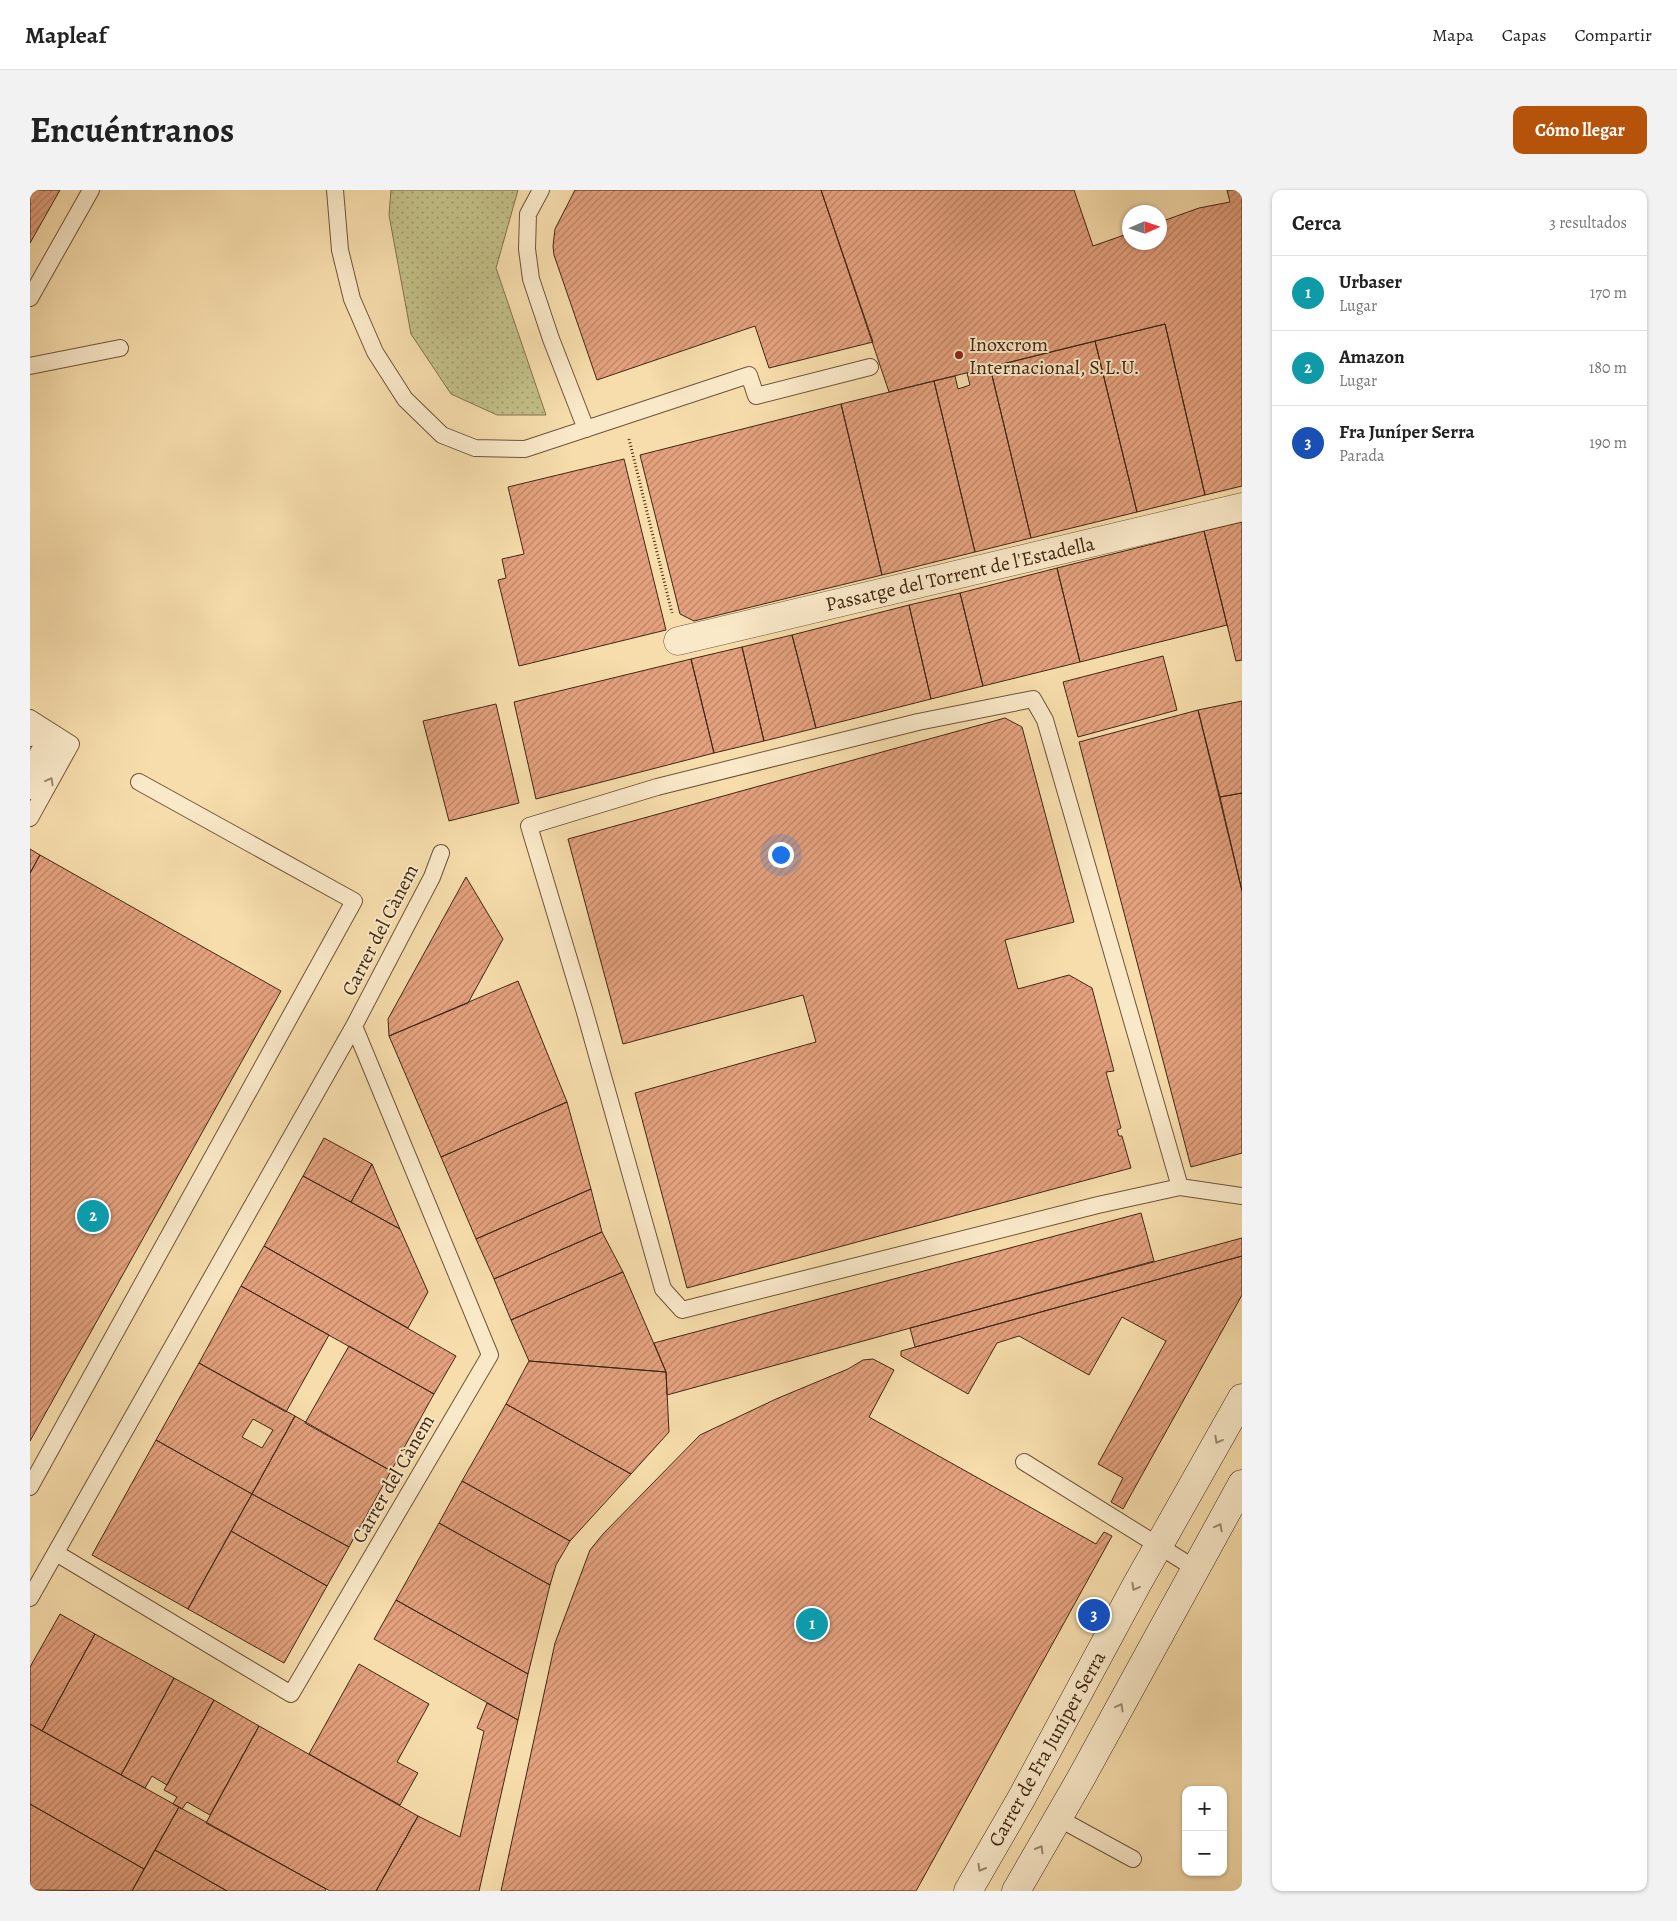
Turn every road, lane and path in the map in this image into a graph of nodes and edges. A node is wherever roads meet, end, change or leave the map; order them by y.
1 (91, 190) edge
2 (335, 190) edge
3 (541, 190) edge
4 (30, 298) edge
5 (120, 348) dead end
6 (30, 366) edge
7 (870, 367) dead end
8 (624, 417) junction
9 (586, 429) junction
10 (1242, 507) edge
11 (678, 640) joint
12 (45, 728) edge
13 (30, 738) edge
14 (30, 767) edge
15 (138, 782) dead end
16 (30, 791) edge
17 (30, 818) edge
18 (441, 853) dead end
19 (354, 1026) junction
20 (1180, 1187) junction
21 (1242, 1196) edge
22 (1242, 1398) edge
23 (1024, 1462) dead end
24 (1242, 1484) edge
25 (30, 1487) edge
26 (1159, 1545) junction
27 (56, 1553) junction
28 (1196, 1569) junction
29 (30, 1598) edge
30 (1058, 1818) junction
31 (1132, 1859) dead end
32 (968, 1891) edge
33 (1016, 1891) edge

1 - 4 lane
2 - 9 lane
3 - 9 lane
5 - 6 lane
7 - 8 lane
8 - 9 lane
8 - 11 path
10 - 11 street, Passatge del Torrent de l'Estadella
12 - 13 lane
12 - 14 lane
12 - 16 lane
17 -> 12 lane
15 - 25 lane
18 - 19 lane, Carrer del Cànem
19 - 27 lane, Carrer del Cànem
19 - 27 lane, Carrer del Cànem
20 - 20 lane
20 - 21 lane
22 -> 26 street, Carrer de Fra Juníper Serra
23 - 26 lane
28 -> 24 street
26 - 28 lane
26 -> 32 street, Carrer de Fra Juníper Serra
27 - 29 lane, Carrer del Cànem
30 -> 28 street
30 - 31 lane
33 -> 30 street

